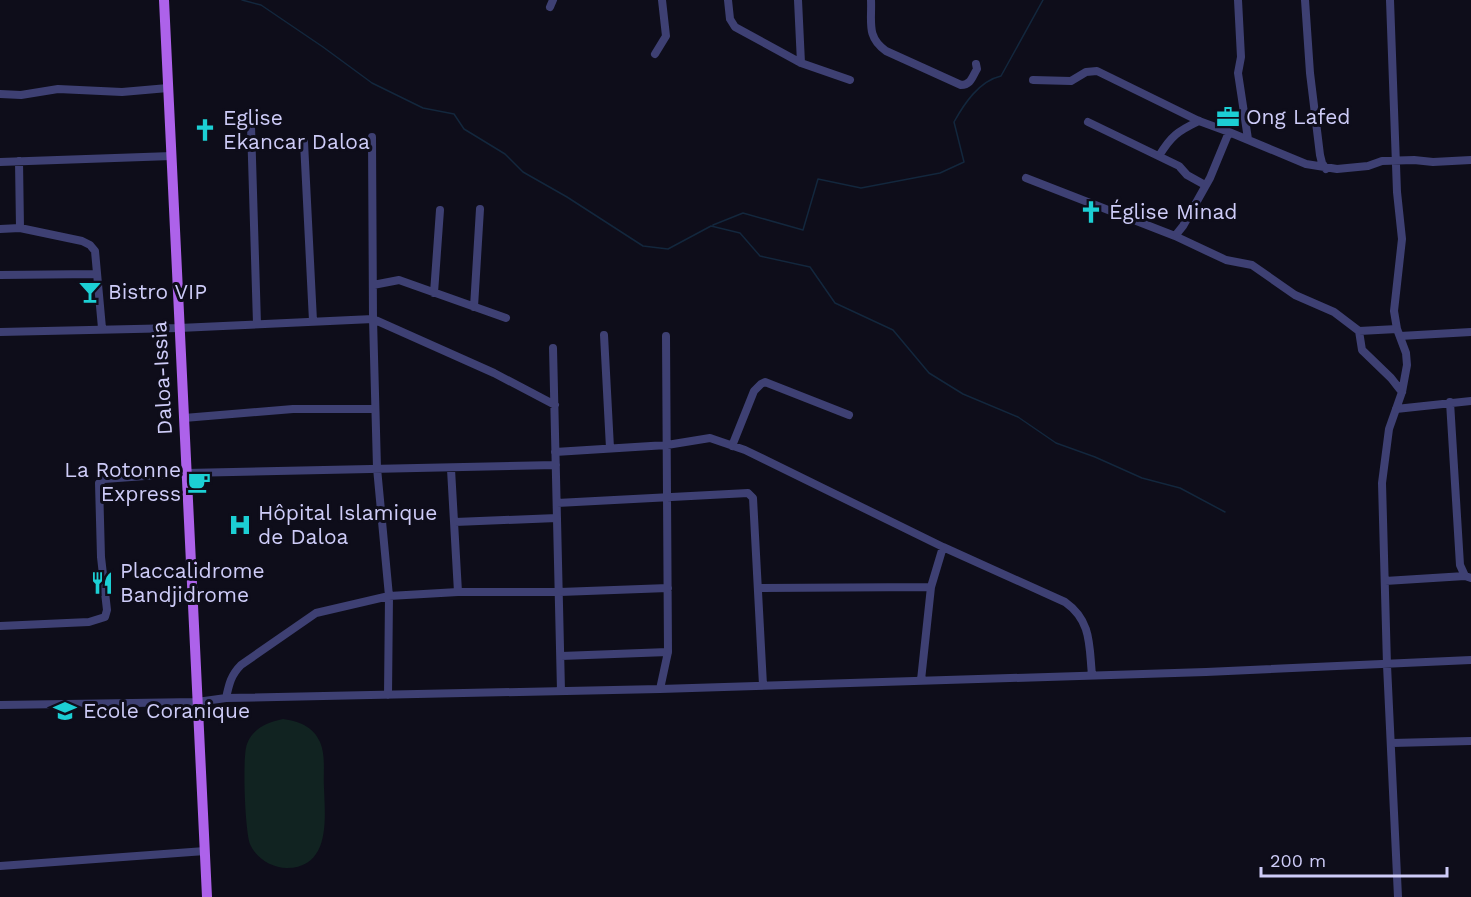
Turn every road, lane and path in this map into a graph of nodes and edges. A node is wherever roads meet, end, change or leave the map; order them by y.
1 (164, 0) edge
2 (662, 0) edge
3 (728, 0) edge
4 (798, 0) edge
5 (871, 0) edge
6 (1238, 0) edge
7 (1305, 0) edge
8 (1390, 0) edge
9 (656, 54) dead end
10 (801, 63) junction
11 (976, 64) dead end
12 (850, 80) dead end
13 (1033, 80) dead end
14 (168, 88) junction
15 (0, 94) edge
16 (1199, 121) junction
17 (1088, 122) dead end
18 (250, 126) dead end
19 (1229, 132) junction
20 (372, 137) dead end
21 (1248, 139) junction
22 (304, 142) dead end
23 (172, 156) junction
24 (1159, 156) junction
25 (1471, 160) edge
26 (19, 161) junction
27 (1397, 161) junction
28 (0, 162) edge
29 (1326, 169) junction
30 (1026, 178) dead end
31 (1205, 185) junction
32 (480, 209) dead end
33 (440, 210) dead end
34 (20, 228) junction
35 (0, 229) edge
36 (1175, 236) junction
37 (97, 274) junction
38 (0, 275) edge
39 (373, 285) junction
40 (434, 292) junction
41 (474, 307) junction
42 (506, 318) dead end
43 (373, 319) junction
44 (313, 321) junction
45 (257, 324) junction
46 (102, 328) junction
47 (179, 328) junction
48 (1359, 331) junction
49 (0, 332) edge
50 (1398, 332) junction
51 (1471, 332) edge
52 (604, 335) dead end
53 (666, 336) dead end
54 (553, 348) dead end
55 (1402, 392) junction
56 (1471, 401) edge
57 (1450, 402) junction
58 (555, 405) junction
59 (1396, 408) junction
60 (374, 410) junction
61 (849, 415) dead end
62 (184, 418) junction
63 (667, 445) junction
64 (732, 446) junction
65 (610, 448) junction
66 (555, 452) junction
67 (556, 465) junction
68 (376, 468) junction
69 (451, 469) junction
70 (186, 473) junction
71 (668, 498) junction
72 (557, 503) junction
73 (557, 518) junction
74 (455, 522) junction
75 (943, 547) junction
76 (1468, 577) edge
77 (1385, 581) junction
78 (931, 587) junction
79 (668, 588) junction
80 (759, 588) junction
81 (458, 592) junction
82 (560, 592) junction
83 (389, 596) junction
84 (0, 626) edge
85 (668, 652) junction
86 (561, 656) junction
87 (1471, 660) edge
88 (1387, 665) junction
89 (1092, 675) junction
90 (921, 680) junction
91 (763, 686) junction
92 (660, 689) junction
93 (561, 691) junction
94 (388, 695) junction
95 (226, 698) junction
96 (197, 702) junction
97 (0, 705) edge
98 (1471, 741) edge
99 (1392, 743) junction
100 (205, 851) junction
101 (0, 866) edge
102 (207, 897) edge
103 (1398, 897) edge

1 - 14 main road, Daloa-Issia
2 - 9 street
3 - 10 street
4 - 10 street
5 - 11 street
6 - 21 street
7 - 29 street
8 - 27 street
10 - 12 street
13 - 16 street
14 - 15 street
14 - 23 main road, Daloa-Issia
16 - 19 street
16 - 24 street
17 - 24 street
18 - 45 street
19 - 21 street
19 - 31 street
20 - 39 street
21 - 29 street
22 - 44 street
23 - 26 street
23 - 47 main road, Daloa-Issia
24 - 31 street
25 - 27 street
26 - 28 street
26 - 34 street
27 - 29 street
27 - 50 street
30 - 36 street
31 - 36 street
32 - 41 street
33 - 40 street
34 - 35 street
34 - 37 street
36 - 48 street
37 - 38 street
37 - 46 street
39 - 40 street
39 - 43 street
40 - 41 street
41 - 42 street
43 - 44 street
43 - 58 street
43 - 60 street
44 - 45 street
45 - 47 street
46 - 47 street
46 - 49 street
47 - 62 main road, Daloa-Issia
48 - 50 street
48 - 55 street
50 - 51 street
50 - 55 street
52 - 65 street
53 - 63 street
54 - 58 street
55 - 59 street
56 - 57 street
57 - 59 street
57 - 76 street
58 - 66 street
59 - 77 street
60 - 62 street
60 - 68 street
61 - 64 street
62 - 70 main road, Daloa-Issia
63 - 64 street
63 - 65 street
63 - 71 street
64 - 75 street
65 - 66 street
66 - 67 street
67 - 69 street
67 - 72 street
68 - 69 street
68 - 70 street
68 - 83 street
69 - 74 street
70 - 84 street
70 - 96 main road, Daloa-Issia
71 - 72 street
71 - 79 street
71 - 80 street
72 - 73 street
73 - 74 street
73 - 82 street
74 - 81 street
75 - 78 street
75 - 89 street
76 - 77 street
77 - 88 street
78 - 80 street
78 - 90 street
79 - 82 street
79 - 85 street
80 - 91 street
81 - 82 street
81 - 83 street
82 - 86 street
83 - 94 street
83 - 95 street
85 - 86 street
85 - 92 street
86 - 93 street
87 - 88 street
88 - 89 street
88 - 99 street
89 - 90 street
90 - 91 street
91 - 92 street
92 - 93 street
93 - 94 street
94 - 95 street
95 - 96 street
96 - 97 street
96 - 100 main road, Daloa-Issia
98 - 99 street
99 - 103 street
100 - 101 street
100 - 102 main road, Daloa-Issia

